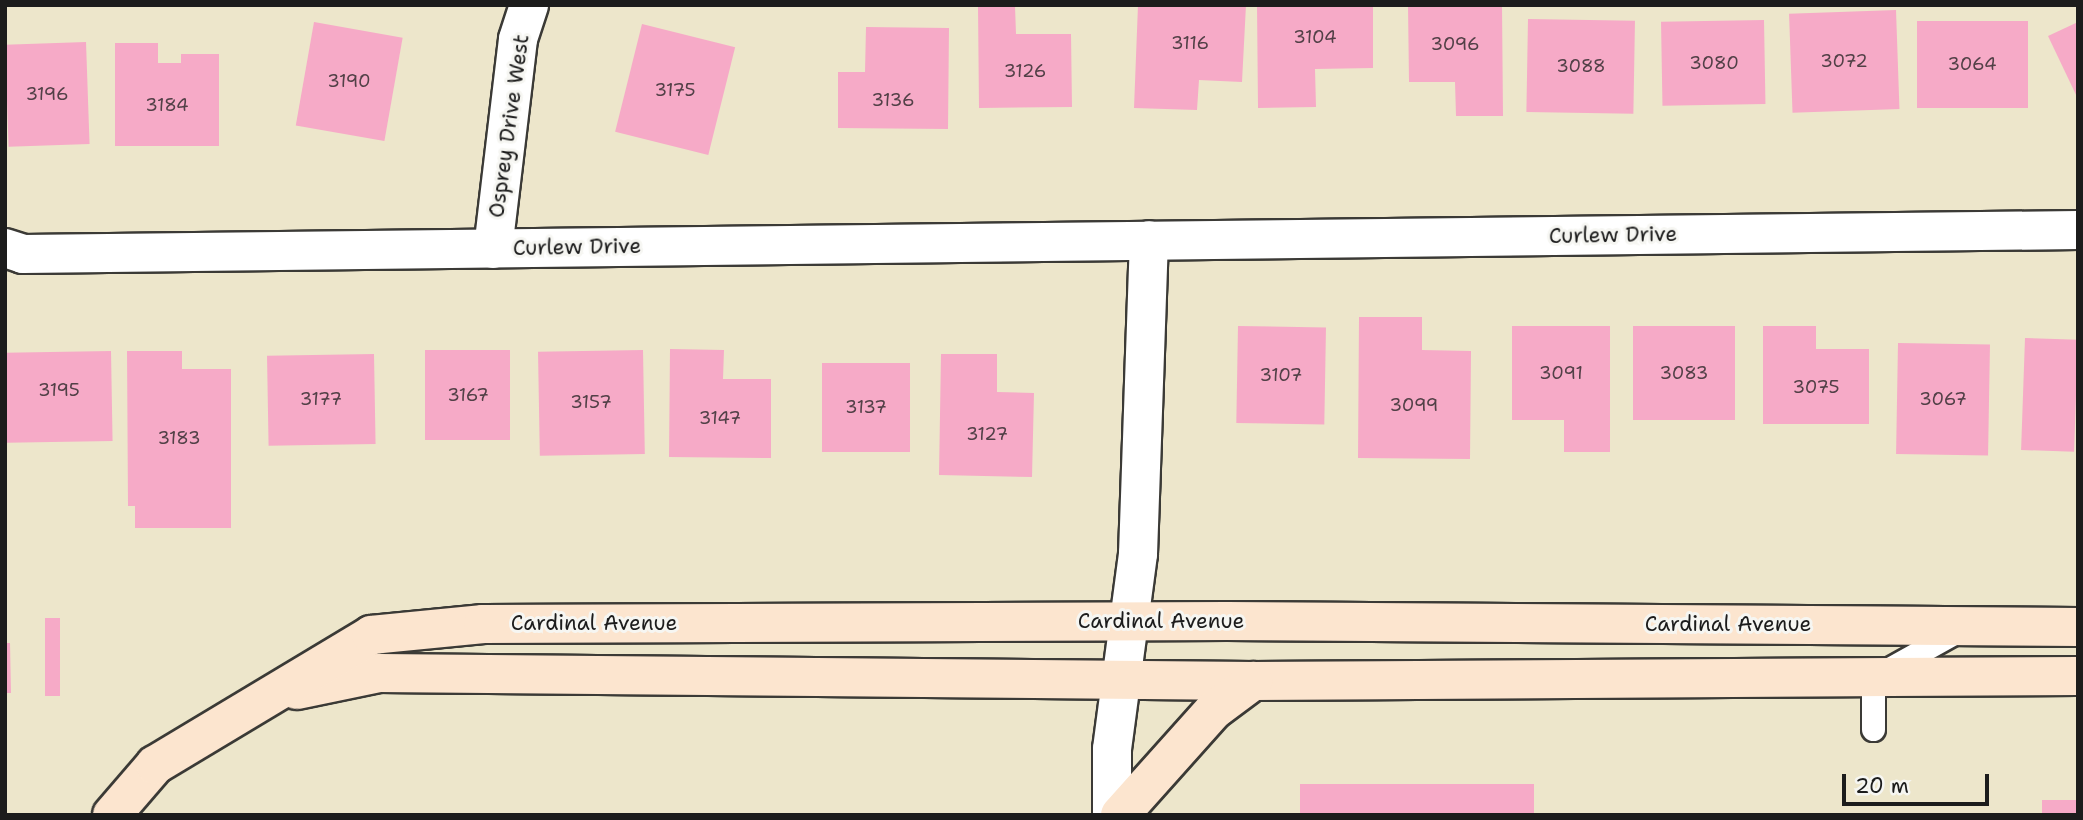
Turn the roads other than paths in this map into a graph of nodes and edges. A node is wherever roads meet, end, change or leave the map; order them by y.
1 (529, 5) edge
2 (2078, 230) edge
3 (1149, 240) junction
4 (5, 248) edge
5 (493, 248) junction
6 (1130, 621) junction
7 (1966, 626) junction
8 (2078, 626) edge
9 (2078, 676) edge
10 (1120, 677) junction
11 (1873, 678) junction
12 (1253, 681) junction
13 (261, 697) junction
14 (1873, 729) dead end
15 (112, 815) edge
16 (1112, 815) edge
17 (1120, 815) edge

1 - 5 street, Osprey Drive West
2 - 3 street, Curlew Drive
3 - 5 street, Curlew Drive
3 - 6 street
4 - 5 street, Curlew Drive
6 - 7 street, Cardinal Avenue
6 - 10 street
6 - 13 street, Cardinal Avenue
7 - 8 street, Cardinal Avenue
7 - 11 lane
9 - 11 street, Cardinal Avenue
10 - 12 street, Cardinal Avenue
10 - 13 street, Cardinal Avenue
10 - 16 street
11 - 12 street, Cardinal Avenue
11 - 14 lane
12 - 17 street
13 - 15 street, Cardinal Avenue

